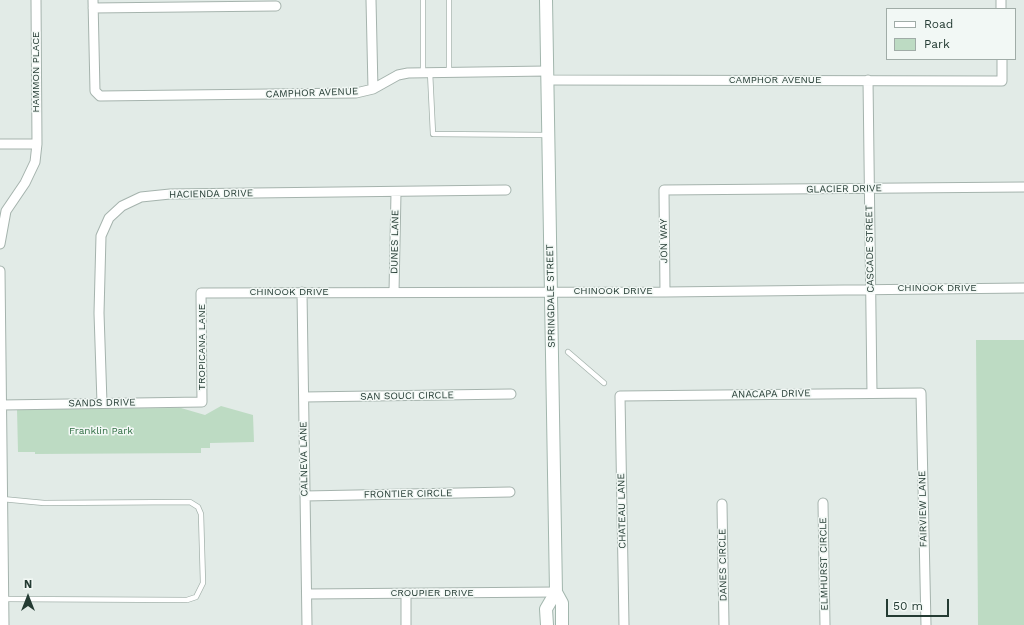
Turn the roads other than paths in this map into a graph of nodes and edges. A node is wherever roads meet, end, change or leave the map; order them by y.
1 (36, 0) edge
2 (371, 0) edge
3 (423, 0) edge
4 (449, 0) edge
5 (546, 0) edge
6 (93, 4) edge
7 (276, 6) dead end
8 (1002, 60) edge
9 (449, 71) junction
10 (427, 72) junction
11 (547, 76) junction
12 (868, 80) junction
13 (373, 89) junction
14 (548, 135) junction
15 (0, 144) edge
16 (37, 144) junction
17 (1024, 187) edge
18 (869, 188) junction
19 (506, 190) dead end
20 (664, 190) joint
21 (396, 193) junction
22 (0, 244) edge
23 (0, 271) edge
24 (1024, 288) edge
25 (870, 289) junction
26 (551, 291) junction
27 (302, 292) junction
28 (394, 292) junction
29 (665, 292) junction
30 (202, 293) joint
31 (568, 352) dead end
32 (604, 383) dead end
33 (872, 393) junction
34 (921, 393) joint
35 (511, 394) dead end
36 (620, 396) joint
37 (304, 397) junction
38 (202, 402) joint
39 (102, 403) junction
40 (2, 405) junction
41 (510, 492) dead end
42 (305, 496) junction
43 (1, 499) edge
44 (823, 503) dead end
45 (722, 504) dead end
46 (556, 592) junction
47 (406, 593) junction
48 (307, 594) junction
49 (1, 599) edge
50 (4, 625) edge
51 (307, 625) edge
52 (406, 625) edge
53 (547, 625) edge
54 (562, 625) edge
55 (624, 625) edge
56 (724, 625) edge
57 (825, 625) edge
58 (926, 625) edge

1 - 16 street, HAMMON PLACE
2 - 13 street
3 - 10 lane
4 - 9 lane
5 - 11 main road, SPRINGDALE STREET
6 - 7 street
6 - 13 street, CAMPHOR AVENUE
8 - 12 street, CAMPHOR AVENUE
9 - 10 street, CAMPHOR AVENUE
9 - 11 street, CAMPHOR AVENUE
10 - 13 street, CAMPHOR AVENUE
10 - 14 lane
11 - 12 street, CAMPHOR AVENUE
11 - 14 main road, SPRINGDALE STREET
12 - 18 street, CASCADE STREET
14 - 26 main road, SPRINGDALE STREET
15 - 16 street
16 - 22 street, HAMMON PLACE
17 - 18 street, GLACIER DRIVE
18 - 20 street, GLACIER DRIVE
18 - 25 street, CASCADE STREET
19 - 21 street, HACIENDA DRIVE
20 - 29 street, JON WAY
21 - 28 street, DUNES LANE
21 - 39 street, HACIENDA DRIVE
23 - 40 street
24 - 25 street, CHINOOK DRIVE
25 - 29 street, CHINOOK DRIVE
25 - 33 street, CASCADE STREET
26 - 28 street, CHINOOK DRIVE
26 - 29 street, CHINOOK DRIVE
26 - 46 main road, SPRINGDALE STREET
27 - 28 street, CHINOOK DRIVE
27 - 30 street, CHINOOK DRIVE
27 - 37 street, CALNEVA LANE
30 - 38 street, TROPICANA LANE
31 - 32 lane
33 - 34 street, ANACAPA DRIVE
33 - 36 street, ANACAPA DRIVE
34 - 58 street, FAIRVIEW LANE
35 - 37 street, SAN SOUCI CIRCLE
36 - 55 street, CHATEAU LANE
37 - 42 street, CALNEVA LANE
38 - 39 street, SANDS DRIVE
39 - 40 street, SANDS DRIVE
40 - 43 street
41 - 42 street, FRONTIER CIRCLE
42 - 48 street, CALNEVA LANE
43 - 49 street
43 - 49 lane
44 - 57 street, ELMHURST CIRCLE
45 - 56 street, DANES CIRCLE
46 - 47 street, CROUPIER DRIVE
46 - 53 main road
46 - 54 main road, SPRINGDALE STREET
47 - 48 street, CROUPIER DRIVE
47 - 52 street
48 - 51 street, CALNEVA LANE
49 - 50 street

